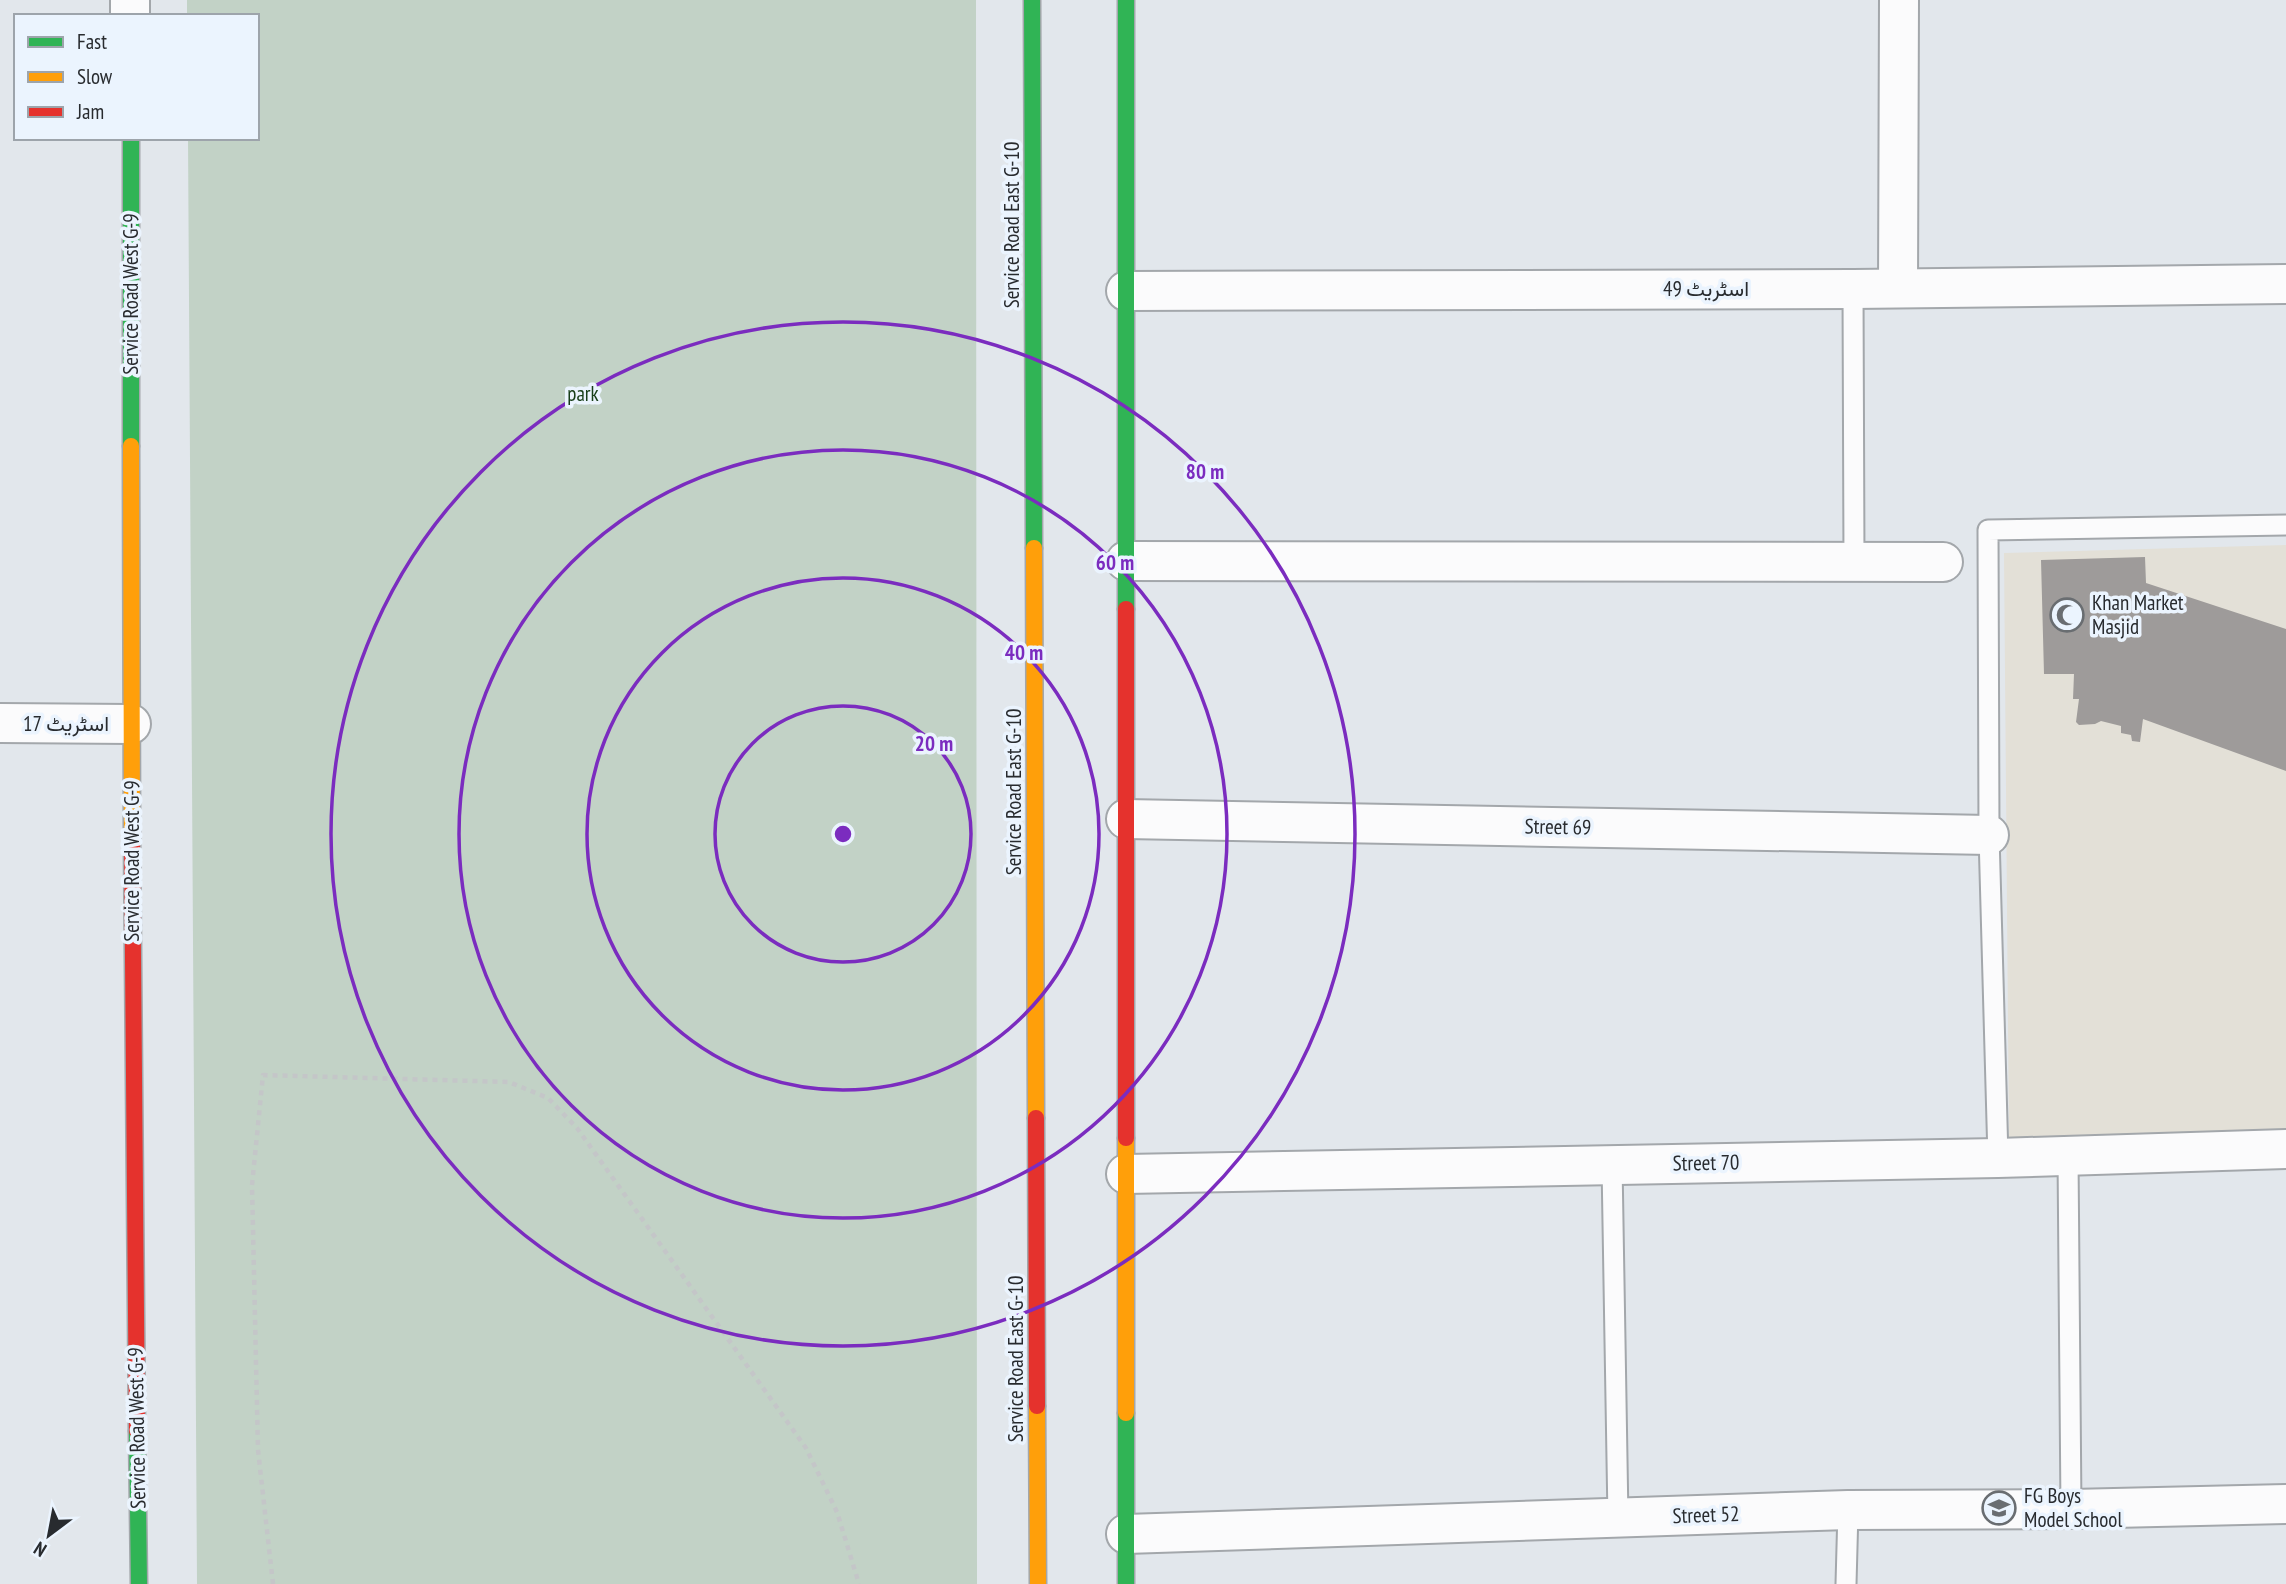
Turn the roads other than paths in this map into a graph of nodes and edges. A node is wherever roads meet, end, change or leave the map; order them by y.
1 (1032, 0) edge
2 (1126, 0) edge
3 (1899, 0) edge
4 (131, 140) edge
5 (2286, 284) edge
6 (1898, 288) junction
7 (1853, 289) junction
8 (1126, 291) junction
9 (2286, 525) edge
10 (1126, 561) junction
11 (1854, 562) junction
12 (1943, 562) dead end
13 (0, 723) edge
14 (131, 724) junction
15 (1126, 818) junction
16 (1989, 835) junction
17 (2286, 1149) edge
18 (2068, 1156) junction
19 (1998, 1158) junction
20 (1612, 1164) junction
21 (1126, 1174) junction
22 (2286, 1504) edge
23 (2071, 1509) junction
24 (1848, 1510) junction
25 (1618, 1518) junction
26 (1126, 1534) junction
27 (139, 1584) edge
28 (1038, 1584) edge
29 (1126, 1584) edge
30 (1846, 1584) edge

1 - 28 main road, Service Road East G-10
2 - 8 main road
3 - 6 street
4 - 14 main road, Service Road West G-9
5 - 6 street, اسٹریٹ 49
6 - 7 street, اسٹریٹ 49
7 - 8 street, اسٹریٹ 49
7 - 11 lane
8 - 10 main road
9 - 16 lane
10 - 11 street
10 - 15 main road
11 - 12 street
13 - 14 street, اسٹریٹ 17
14 - 27 main road, Service Road West G-9
15 - 16 street, Street 69
15 - 21 main road
16 - 19 lane
17 - 18 street, Street 70
18 - 19 street, Street 70
18 - 23 lane
19 - 20 street, Street 70
20 - 21 street, Street 70
20 - 25 lane
21 - 26 main road
22 - 23 street, Street 52
23 - 24 street, Street 52
24 - 25 street, Street 52
24 - 30 lane
25 - 26 street, Street 52
26 - 29 main road

